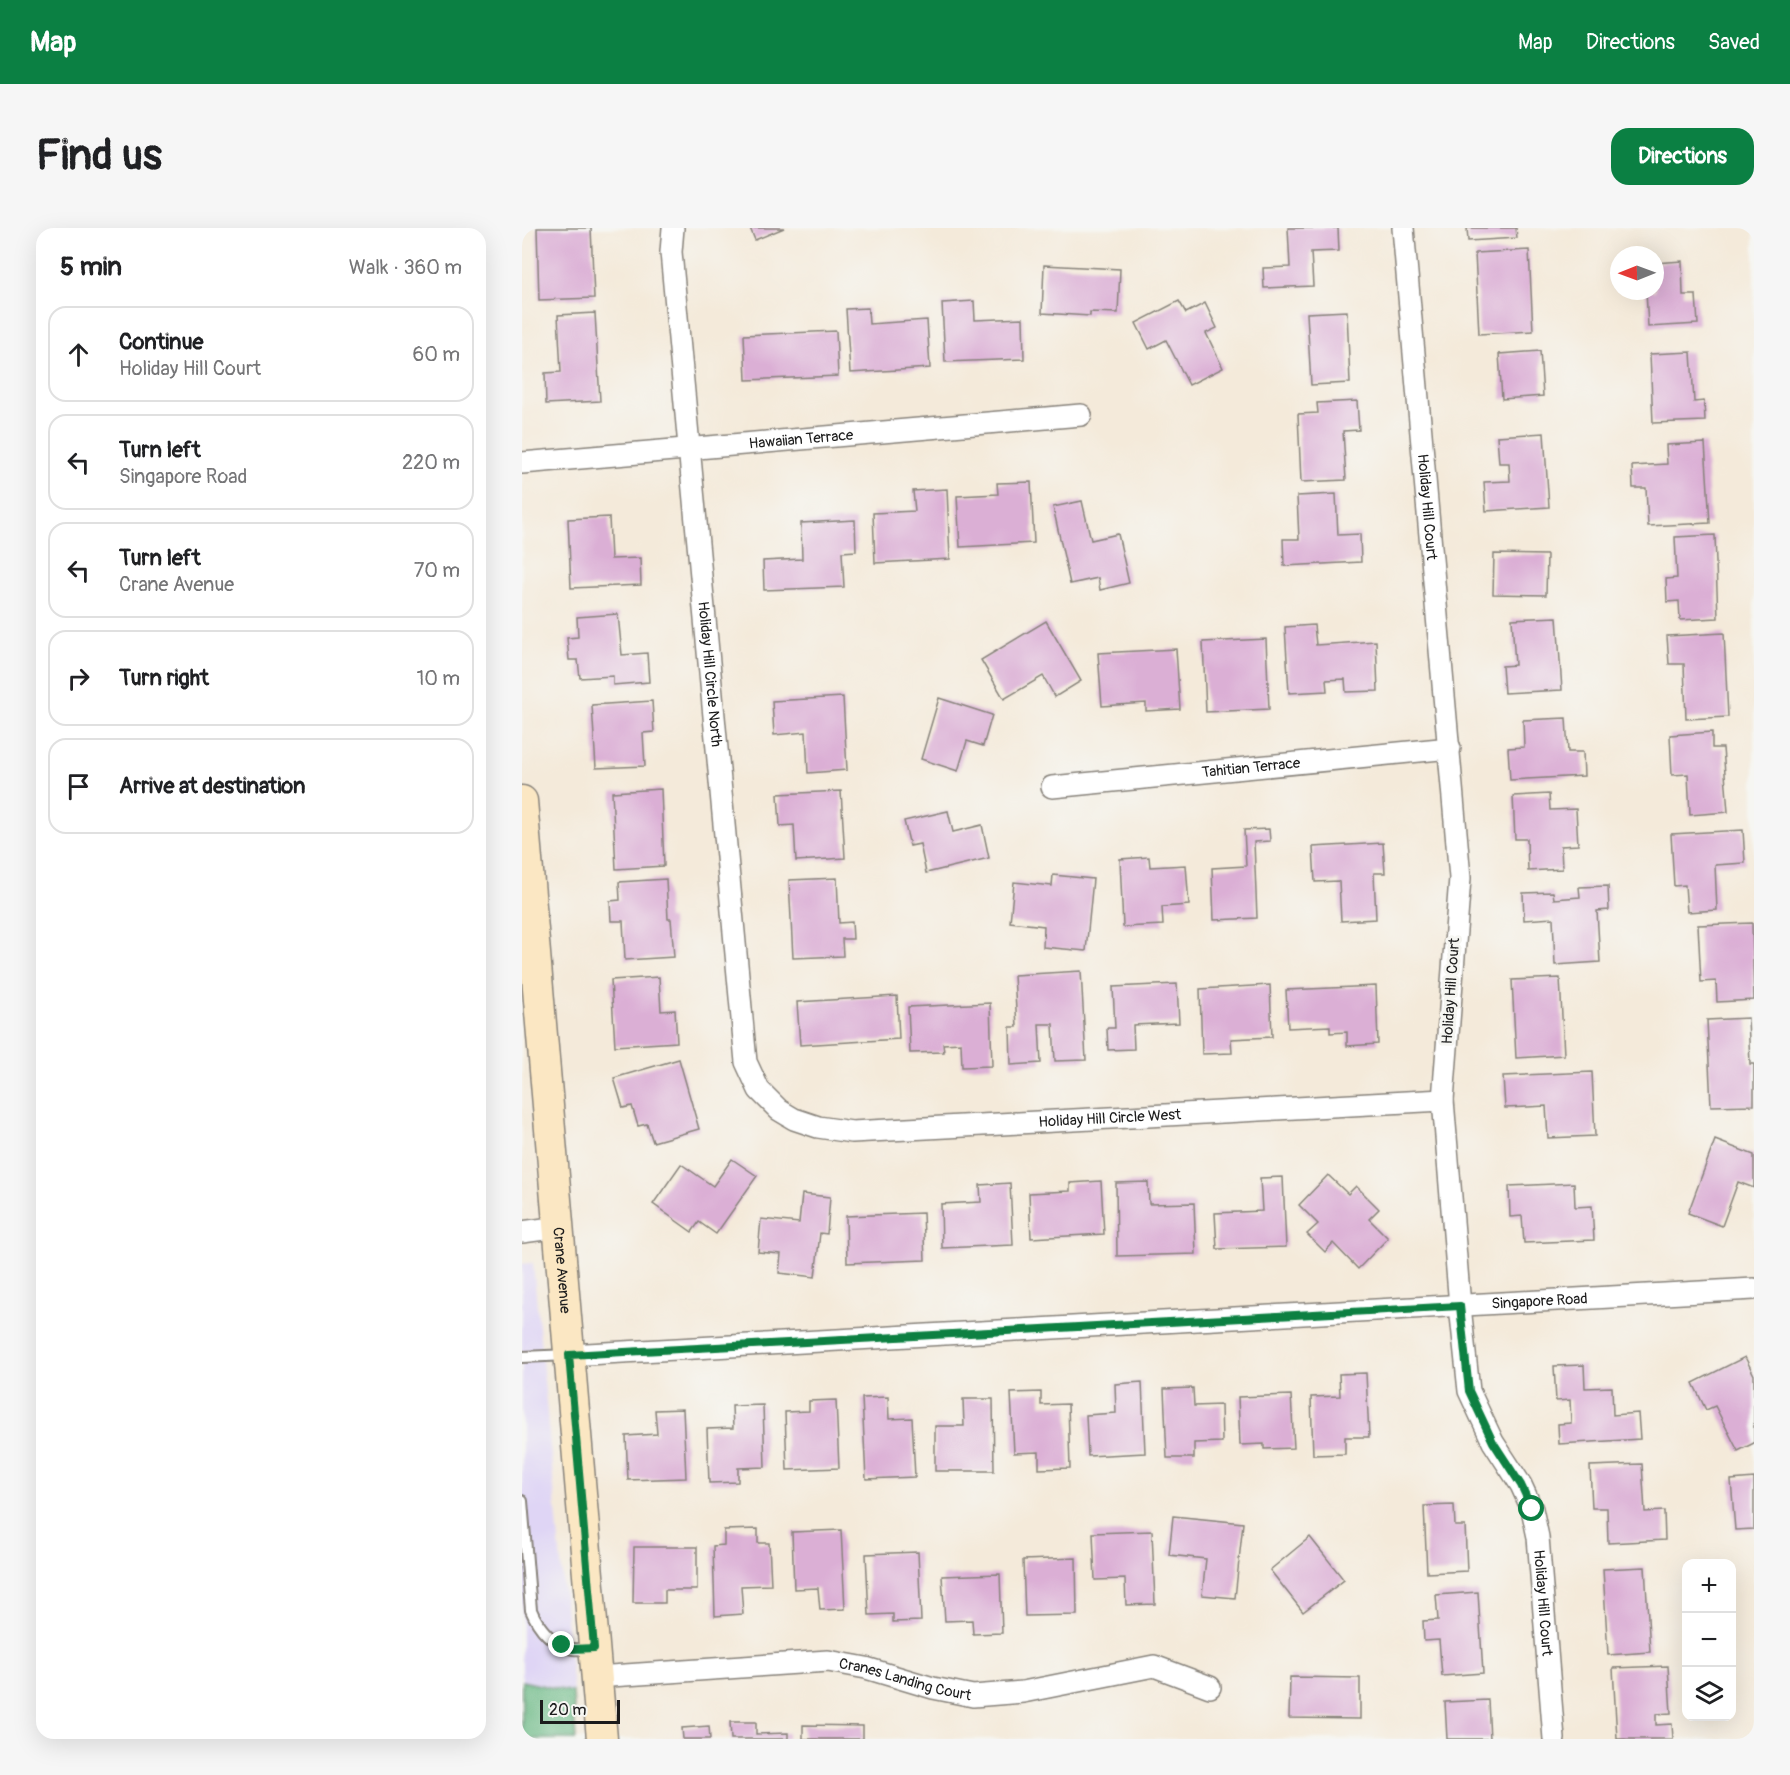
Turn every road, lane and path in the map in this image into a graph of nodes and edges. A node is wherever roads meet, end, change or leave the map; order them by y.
1 (673, 228) edge
2 (1403, 228) edge
3 (1082, 415) dead end
4 (690, 449) junction
5 (522, 463) edge
6 (1450, 748) junction
7 (1052, 787) dead end
8 (522, 801) edge
9 (527, 909) edge
10 (1443, 1100) junction
11 (779, 1110) joint
12 (559, 1227) junction
13 (522, 1232) edge
14 (1754, 1289) edge
15 (1460, 1306) junction
16 (569, 1355) junction
17 (522, 1357) edge
18 (522, 1501) edge
19 (595, 1663) junction
20 (1209, 1687) dead end
21 (602, 1739) edge
22 (1554, 1739) edge

1 - 4 street, Holiday Hill Circle North
2 - 6 street, Holiday Hill Court
3 - 4 street, Hawaiian Terrace
4 - 5 street, Hawaiian Terrace
4 - 11 street, Holiday Hill Circle North
6 - 7 street, Tahitian Terrace
6 - 10 street, Holiday Hill Court
8 - 9 street, Crane Avenue
9 - 12 street, Crane Avenue
10 - 11 street, Holiday Hill Circle West
10 - 15 street, Holiday Hill Court
12 - 13 street
12 - 16 street, Crane Avenue
14 - 15 street, Singapore Road
15 - 16 street, Singapore Road
15 - 22 street, Holiday Hill Court
16 - 17 lane
16 - 19 street, Crane Avenue
18 - 19 lane
19 - 20 street, Cranes Landing Court
19 - 21 street, Crane Avenue

